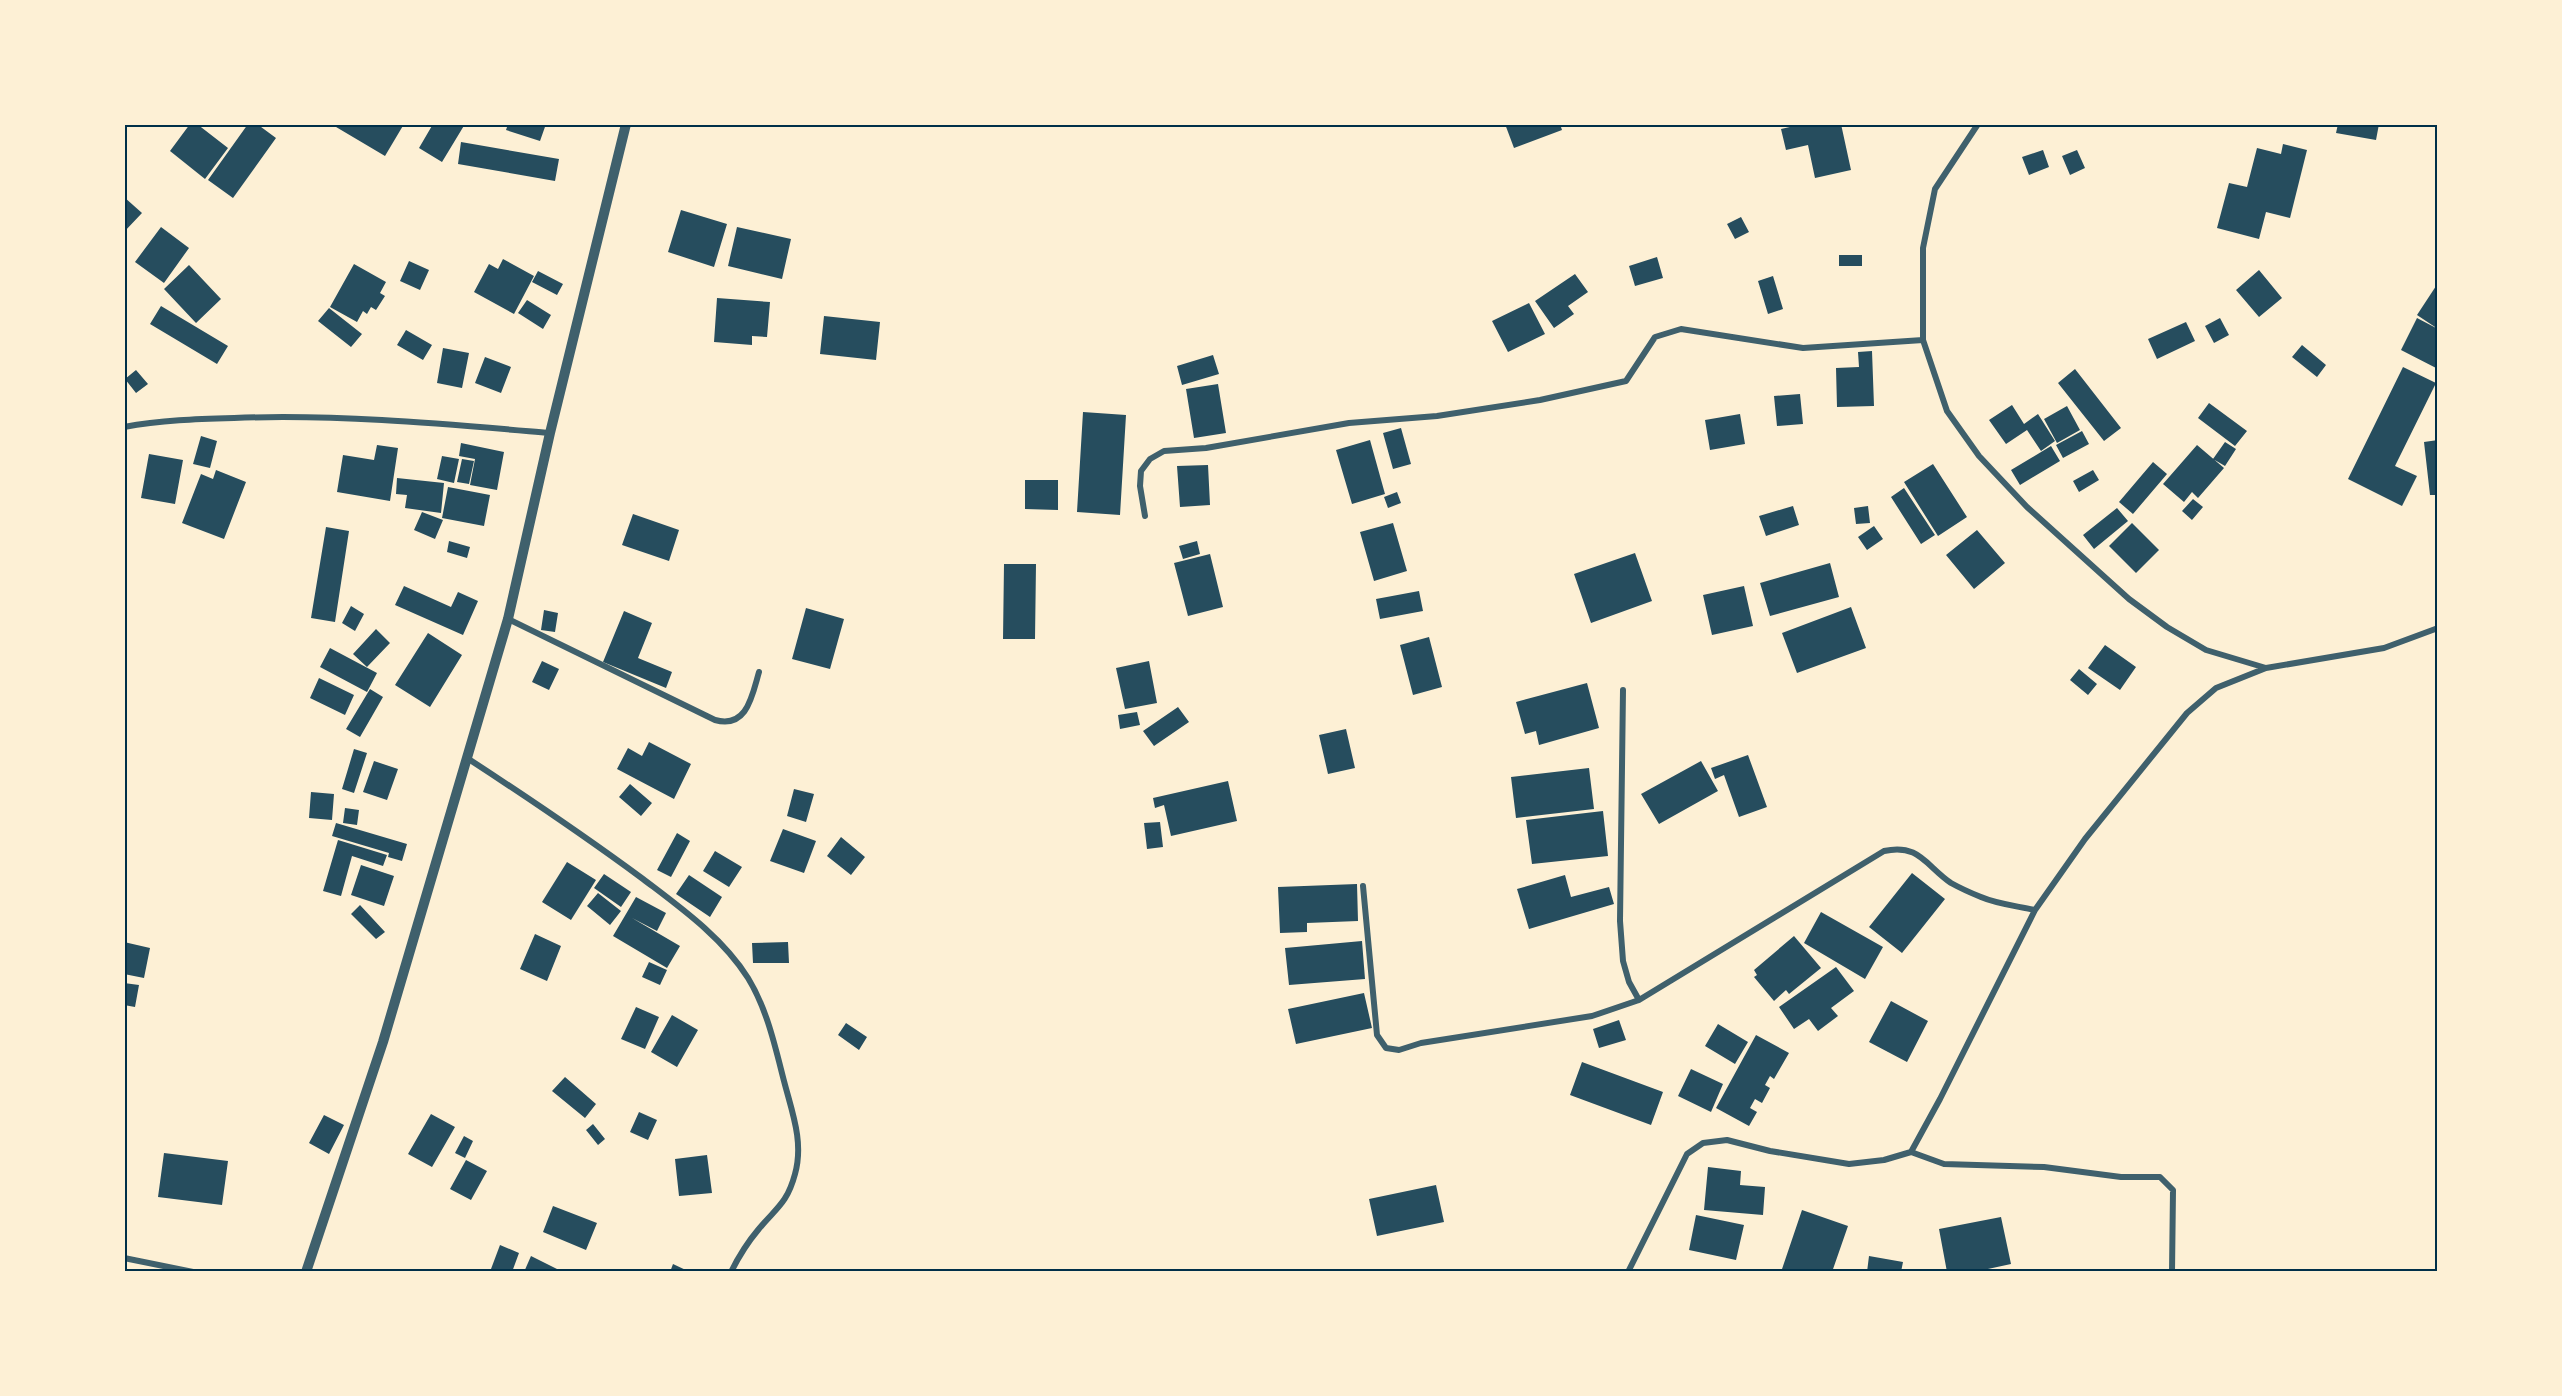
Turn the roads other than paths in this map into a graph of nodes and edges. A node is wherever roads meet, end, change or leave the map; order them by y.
1 (626, 124) edge
2 (1978, 124) edge
3 (1923, 340) junction
4 (124, 427) edge
5 (550, 433) junction
6 (1145, 516) dead end
7 (508, 619) junction
8 (2438, 628) edge
9 (2266, 668) junction
10 (759, 672) dead end
11 (1623, 690) dead end
12 (467, 758) junction
13 (1363, 886) dead end
14 (2035, 910) junction
15 (1639, 1000) junction
16 (1911, 1152) junction
17 (124, 1258) edge
18 (193, 1272) edge
19 (306, 1272) edge
20 (731, 1272) edge
21 (1628, 1272) edge
22 (2172, 1272) edge

1 - 5 street
2 - 3 street
3 - 6 street
3 - 9 street
4 - 5 street
5 - 7 street
7 - 10 street
7 - 12 street
8 - 9 street
9 - 14 street
11 - 15 street
12 - 19 street
12 - 20 street
13 - 15 street
14 - 15 street
14 - 16 street
16 - 21 street
16 - 22 street
17 - 18 street

